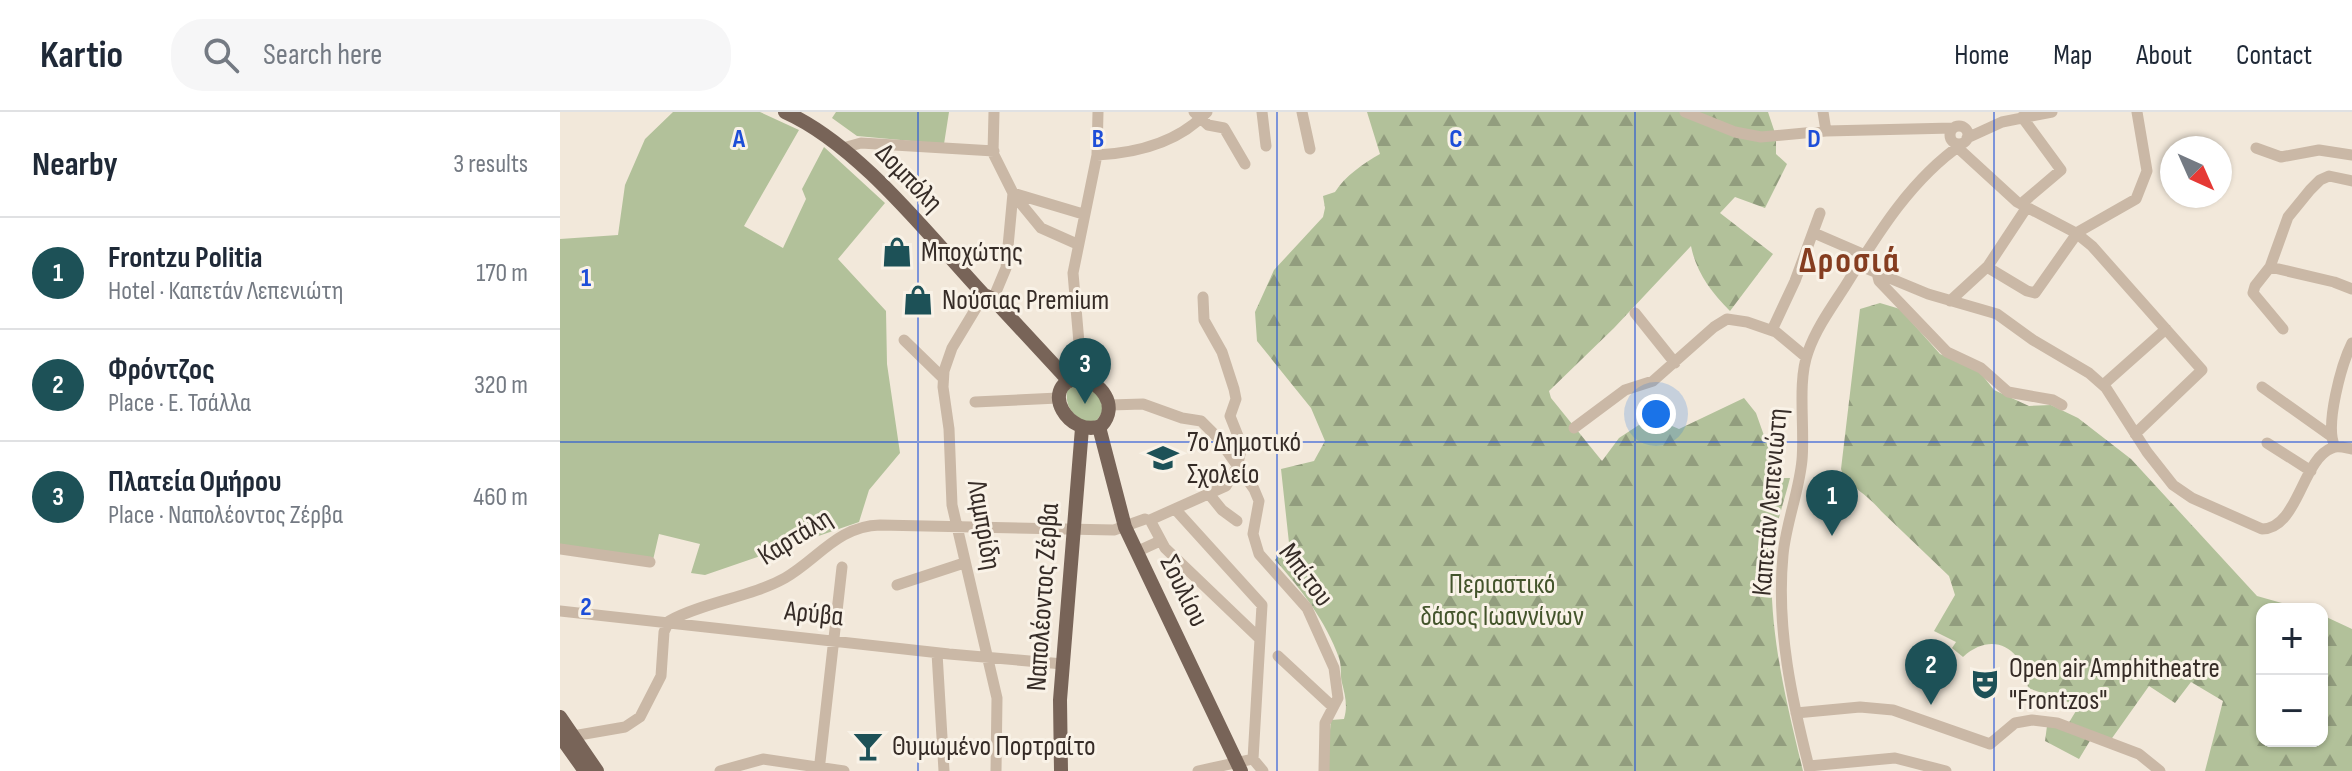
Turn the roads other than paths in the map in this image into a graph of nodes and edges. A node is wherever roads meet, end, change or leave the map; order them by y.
1 (785, 112) edge
2 (994, 112) edge
3 (1098, 112) edge
4 (1262, 112) edge
5 (1302, 112) edge
6 (1685, 112) edge
7 (1823, 112) edge
8 (2052, 112) edge
9 (2137, 112) edge
10 (1200, 114) edge
11 (2022, 117) junction
12 (1826, 131) junction
13 (1957, 139) junction
14 (1266, 146) dead end
15 (843, 148) junction
16 (2256, 148) dead end
17 (1310, 149) dead end
18 (994, 151) junction
19 (1097, 155) junction
20 (2352, 155) edge
21 (1245, 164) dead end
22 (2352, 181) edge
23 (1013, 193) junction
24 (2024, 205) junction
25 (1820, 213) dead end
26 (1083, 214) junction
27 (1814, 233) junction
28 (2076, 233) junction
29 (1077, 244) junction
30 (1862, 260) junction
31 (1987, 267) junction
32 (2270, 267) junction
33 (1877, 273) junction
34 (2352, 289) edge
35 (988, 297) junction
36 (1203, 297) dead end
37 (1950, 301) junction
38 (1635, 313) dead end
39 (2166, 329) junction
40 (2283, 329) dead end
41 (1772, 330) junction
42 (904, 340) dead end
43 (2352, 343) edge
44 (1806, 357) junction
45 (1675, 363) junction
46 (943, 378) junction
47 (2103, 385) junction
48 (1068, 386) junction
49 (2262, 387) dead end
50 (975, 402) dead end
51 (1110, 405) junction
52 (2062, 405) dead end
53 (1099, 427) junction
54 (1082, 428) junction
55 (1574, 428) dead end
56 (2135, 434) junction
57 (2333, 442) junction
58 (2267, 443) dead end
59 (2352, 449) edge
60 (1237, 467) junction
61 (2311, 471) junction
62 (1209, 494) junction
63 (1175, 509) junction
64 (1145, 519) dead end
65 (1237, 521) dead end
66 (956, 526) junction
67 (1125, 527) junction
68 (1074, 528) junction
69 (1160, 541) junction
70 (560, 549) edge
71 (1136, 552) junction
72 (650, 562) dead end
73 (964, 563) junction
74 (842, 567) dead end
75 (897, 585) dead end
76 (560, 611) edge
77 (667, 623) junction
78 (1259, 638) junction
79 (834, 640) junction
80 (937, 653) junction
81 (1278, 656) dead end
82 (988, 657) junction
83 (1063, 664) junction
84 (1333, 707) junction
85 (1796, 713) junction
86 (560, 717) edge
87 (567, 736) edge
88 (1253, 759) junction
89 (1866, 765) edge
90 (1239, 767) edge
91 (819, 769) edge
92 (1809, 769) edge
93 (585, 771) edge
94 (597, 771) edge
95 (720, 771) edge
96 (844, 771) edge
97 (944, 771) edge
98 (996, 771) edge
99 (1061, 771) edge
100 (1198, 771) edge
101 (1263, 771) edge
102 (1324, 771) edge
103 (1946, 771) edge
104 (2160, 771) edge

1 - 15 main road, Δομπόλη
2 - 18 street
3 - 19 street
4 - 14 street
5 - 17 street
6 - 12 street
7 - 12 street
8 - 11 street
9 - 28 street
10 - 19 street
10 - 21 street
11 - 13 street
11 - 24 street
12 - 13 street
13 - 24 street
13 - 30 street, Καπετάν Λεπενιώτη
15 - 18 street
15 - 35 main road, Δομπόλη
16 - 20 street
18 - 23 street
19 - 26 street
22 - 32 street
23 - 26 street
23 - 29 street
23 - 35 street, Λαμπρίδη
24 - 28 street
24 - 31 street
25 - 27 street
26 - 29 street
27 - 30 street
27 - 41 street
28 - 31 street
28 - 39 street
29 - 48 street
30 - 33 street
30 - 44 street, Καπετάν Λεπενιώτη
31 - 37 street
32 - 34 street
32 - 40 street
33 - 37 street
33 - 52 street
35 - 46 street, Λαμπρίδη
35 - 48 main road, Δομπόλη
36 - 60 street
37 - 47 street
38 - 45 street
39 - 47 street
39 - 56 street
41 - 44 street
41 - 45 street
42 - 46 street
43 - 57 street
44 - 85 street, Καπετάν Λεπενιώτη
45 - 55 street
46 - 66 street, Λαμπρίδη
47 - 56 street
48 - 50 street
48 - 51 main road
48 - 54 main road
49 - 57 street
51 - 53 main road
51 - 60 street, Μπίτου
53 - 54 main road
53 - 67 main road, Σουλίου
54 - 68 main road, Ναπολέοντος Ζέρβα
56 - 61 street
57 - 59 street
57 - 61 street
58 - 61 street
60 - 62 street
60 - 84 street, Μπίτου
62 - 63 street
62 - 65 street
63 - 69 street
63 - 78 street
64 - 67 street, Καρτάλη
66 - 68 street, Καρτάλη
66 - 73 street, Λαμπρίδη
66 - 77 street, Καρτάλη
67 - 68 street, Καρτάλη
67 - 71 main road, Σουλίου
68 - 83 main road, Ναπολέοντος Ζέρβα
69 - 71 street
69 - 78 street
70 - 72 street
71 - 90 main road, Σουλίου
73 - 75 street
73 - 82 street, Λαμπρίδη
74 - 79 street
76 - 77 street, Αρύβα
77 - 79 street, Αρύβα
77 - 87 street
78 - 88 street
79 - 80 street, Αρύβα
79 - 91 street
80 - 82 street, Αρύβα
80 - 97 street
81 - 84 street
82 - 83 street, Αρύβα
82 - 98 street, Λαμπρίδη
83 - 99 main road, Ναπολέοντος Ζέρβα
84 - 102 street, Μπίτου
85 - 92 street, Καπετάν Λεπενιώτη
85 - 104 street
86 - 87 main road
87 - 93 main road
87 - 94 main road
88 - 90 street
88 - 101 street
89 - 92 street
89 - 103 street
90 - 100 street
91 - 95 street
91 - 96 street

